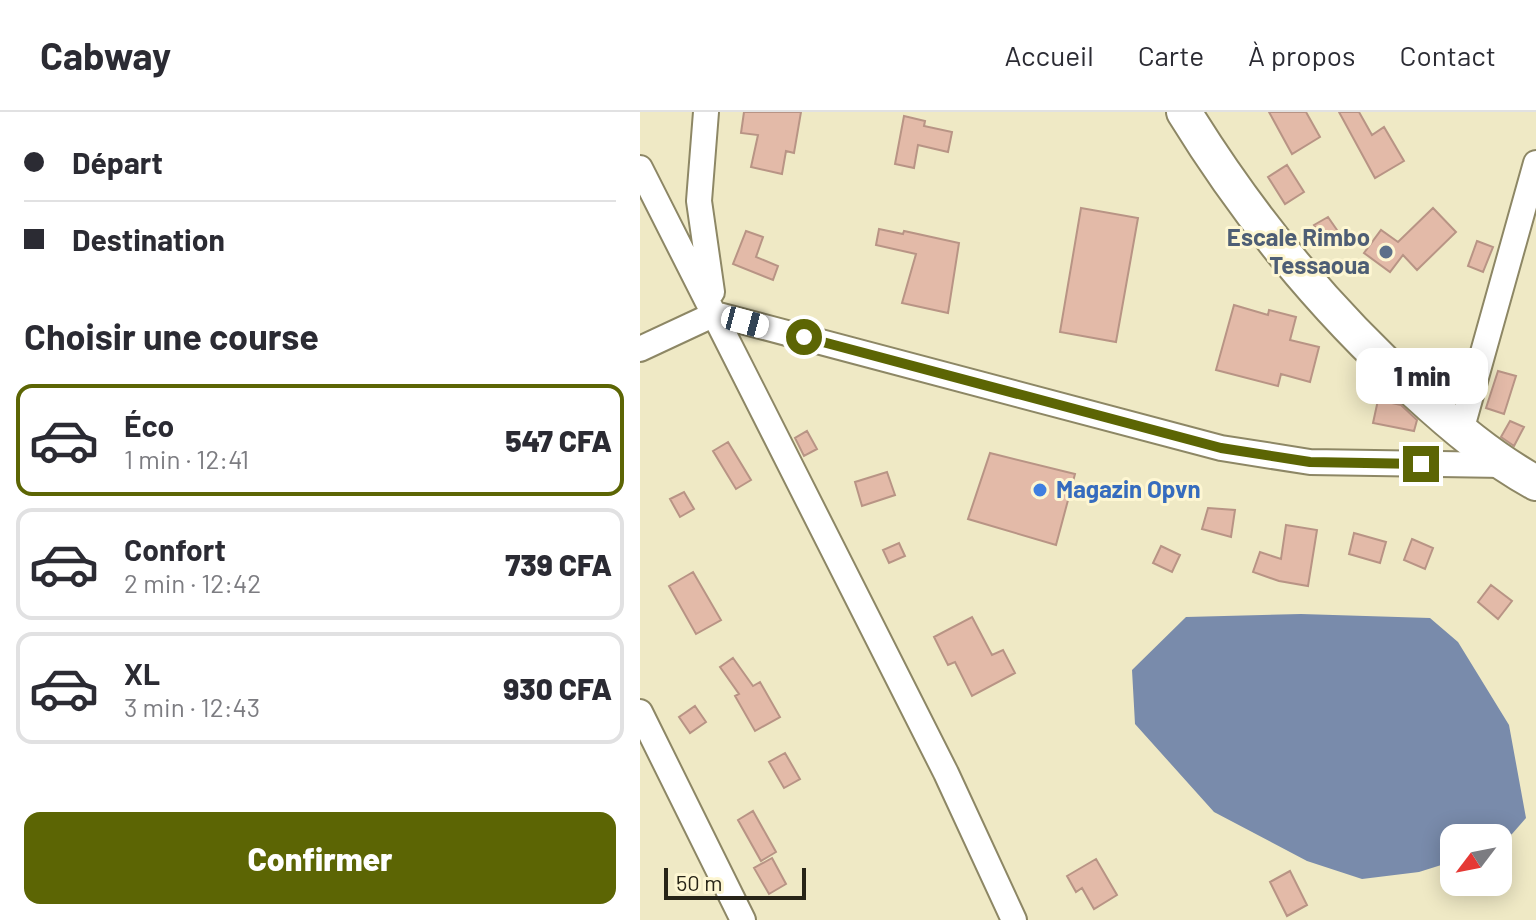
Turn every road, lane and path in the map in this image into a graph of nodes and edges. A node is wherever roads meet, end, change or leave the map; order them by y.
1 (706, 112) edge
2 (1184, 112) edge
3 (1536, 163) edge
4 (640, 168) edge
5 (715, 314) junction
6 (640, 349) edge
7 (1461, 431) junction
8 (1504, 465) junction
9 (1536, 483) edge
10 (640, 712) edge
11 (736, 918) edge
12 (1014, 920) edge

1 - 5 street
2 - 7 highway
3 - 7 street
4 - 5 street
5 - 6 street
5 - 8 street
5 - 12 street
7 - 8 highway
8 - 9 highway
10 - 11 street

